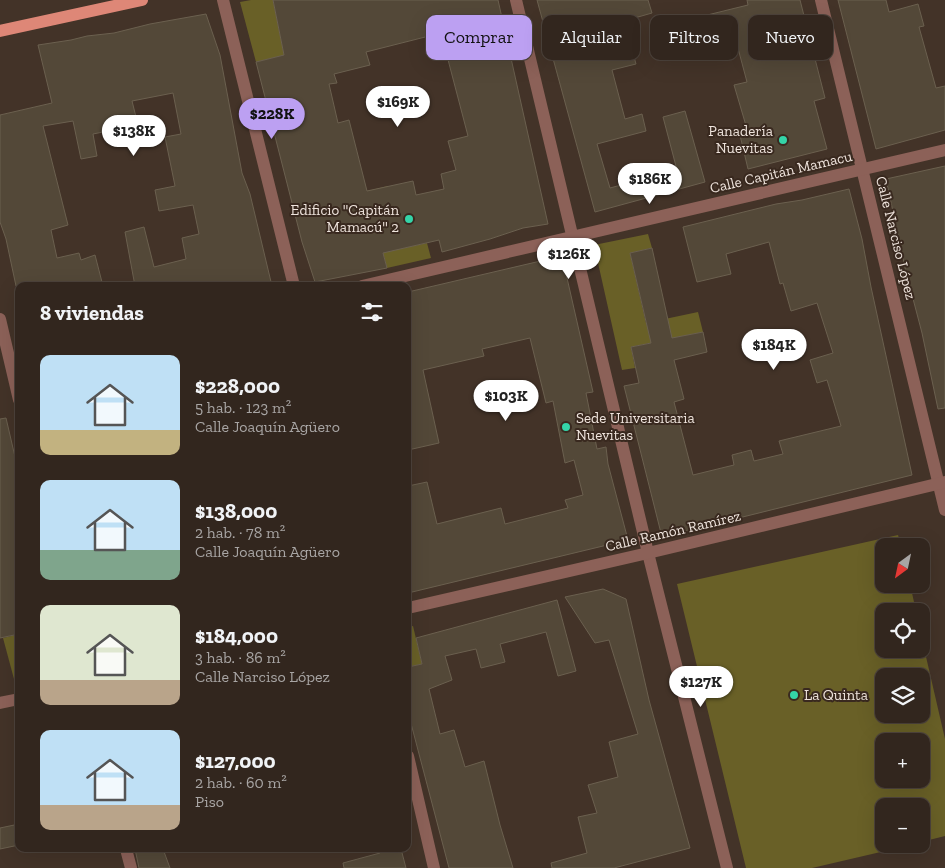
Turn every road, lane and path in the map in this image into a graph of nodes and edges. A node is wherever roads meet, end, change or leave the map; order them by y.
1 (142, 0) edge
2 (223, 0) edge
3 (516, 0) edge
4 (821, 0) edge
5 (0, 30) edge
6 (945, 150) edge
7 (863, 169) junction
8 (573, 237) junction
9 (293, 282) edge
10 (379, 282) edge
11 (0, 319) edge
12 (10, 365) edge
13 (15, 384) edge
14 (942, 483) edge
15 (945, 510) edge
16 (648, 554) junction
17 (411, 607) edge
18 (15, 700) edge
19 (0, 702) edge
20 (411, 769) edge
21 (127, 852) edge
22 (131, 868) edge
23 (434, 868) edge
24 (727, 868) edge

1 - 5 main road
2 - 9 street
3 - 8 street
4 - 7 street, Calle Narciso López
6 - 7 street, Calle Capitán Mamacu
7 - 8 street, Calle Capitán Mamacu
7 - 14 street, Calle Narciso López
8 - 10 street, Calle Capitán Mamacu
8 - 16 street
11 - 12 street
12 - 13 street
14 - 15 street, Calle Narciso López
14 - 16 street, Calle Ramón Ramírez
16 - 17 street, Calle Ramón Ramírez
16 - 24 street
18 - 19 street
20 - 23 street
21 - 22 street

